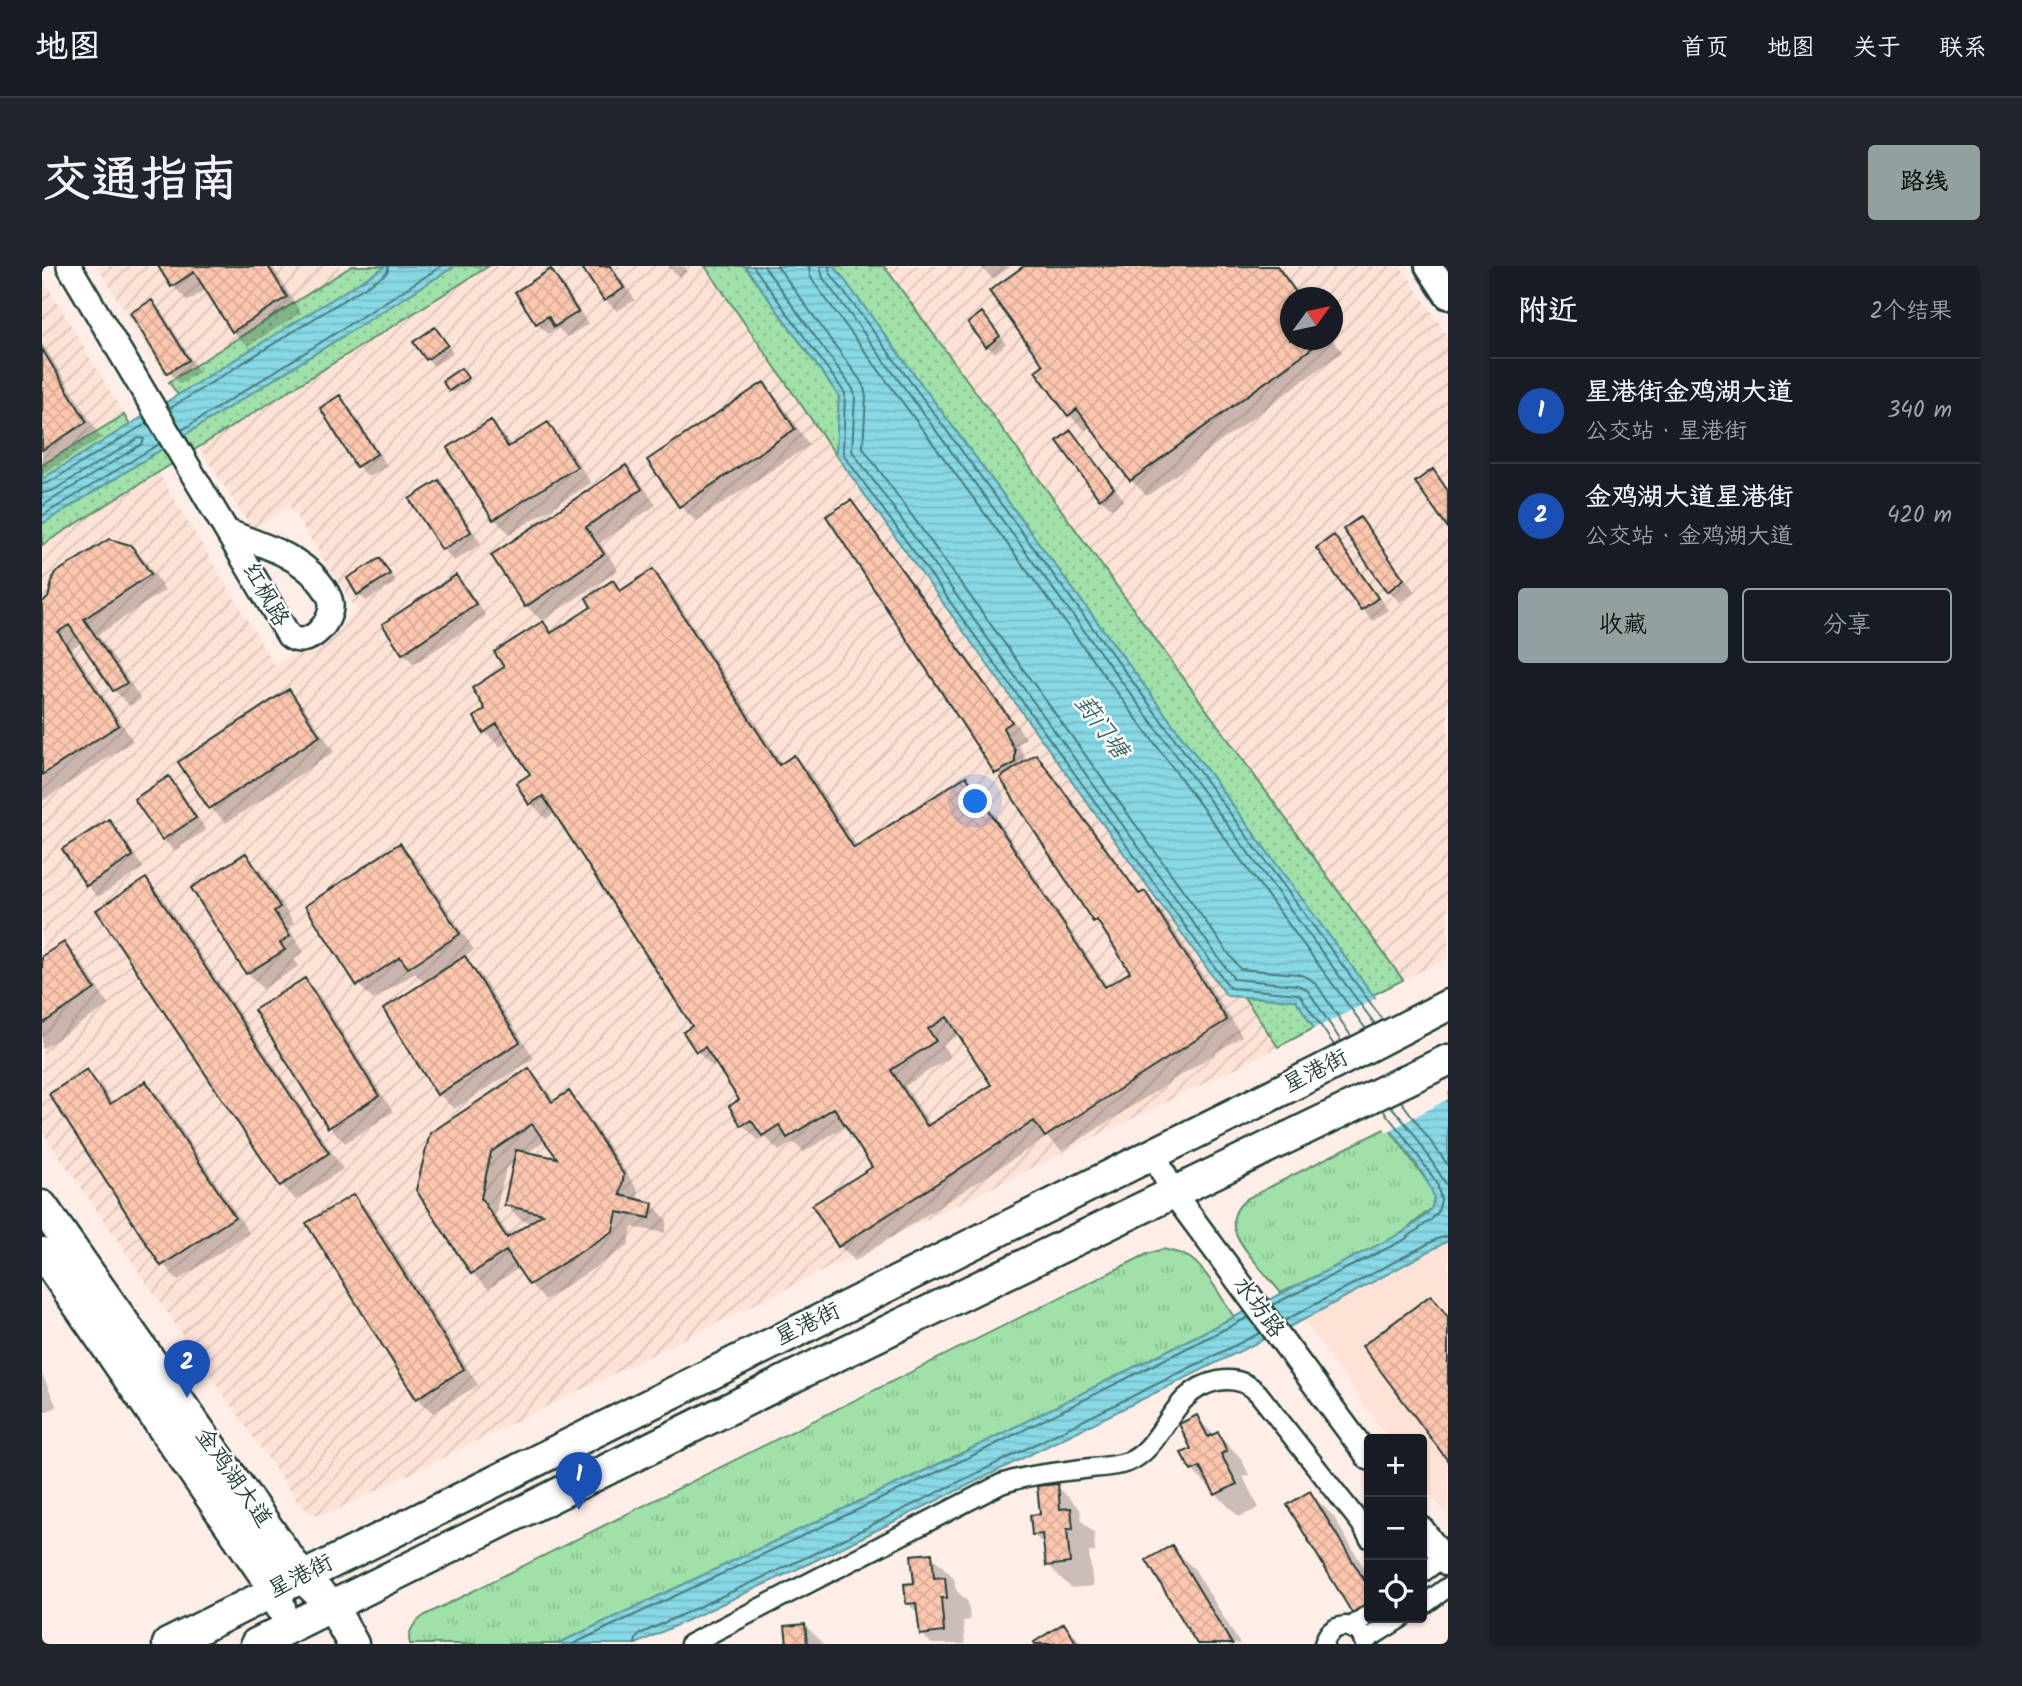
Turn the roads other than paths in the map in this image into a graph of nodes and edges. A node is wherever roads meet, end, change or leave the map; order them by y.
1 (69, 266) edge
2 (1429, 266) edge
3 (1448, 295) edge
4 (229, 532) junction
5 (1448, 1005) edge
6 (1447, 1060) edge
7 (1153, 1153) junction
8 (1174, 1194) junction
9 (42, 1206) edge
10 (42, 1253) edge
11 (1364, 1451) edge
12 (1364, 1529) edge
13 (1427, 1536) edge
14 (1445, 1561) edge
15 (1427, 1570) edge
16 (302, 1577) junction
17 (1448, 1587) edge
18 (275, 1590) junction
19 (1427, 1602) edge
20 (332, 1606) junction
21 (1364, 1618) edge
22 (1394, 1623) edge
23 (1351, 1627) junction
24 (292, 1636) edge
25 (1365, 1642) edge
26 (168, 1644) edge
27 (256, 1644) edge
28 (353, 1644) edge
29 (690, 1644) edge
30 (1324, 1644) edge

1 - 4 street, 红枫路
2 - 3 main road
4 - 4 street, 红枫路
5 - 7 main road, 星港街
6 - 8 main road, 星港街
7 - 8 street, 水坊路
7 - 16 main road, 星港街
8 - 11 street, 水坊路
8 - 20 main road, 星港街
9 - 16 main road, 金鸡湖大道
10 - 18 main road, 金鸡湖大道
12 - 29 street
13 - 14 street
14 - 15 street
16 - 18 main road, 星港街
16 - 20 main road, 金鸡湖大道
17 - 19 street
18 - 24 main road, 金鸡湖大道
18 - 26 main road, 星港街
20 - 24 main road, 星港街
20 - 28 main road, 金鸡湖大道
21 - 23 street
22 - 25 street
23 - 25 street
23 - 30 street
24 - 27 main road, 星港街

